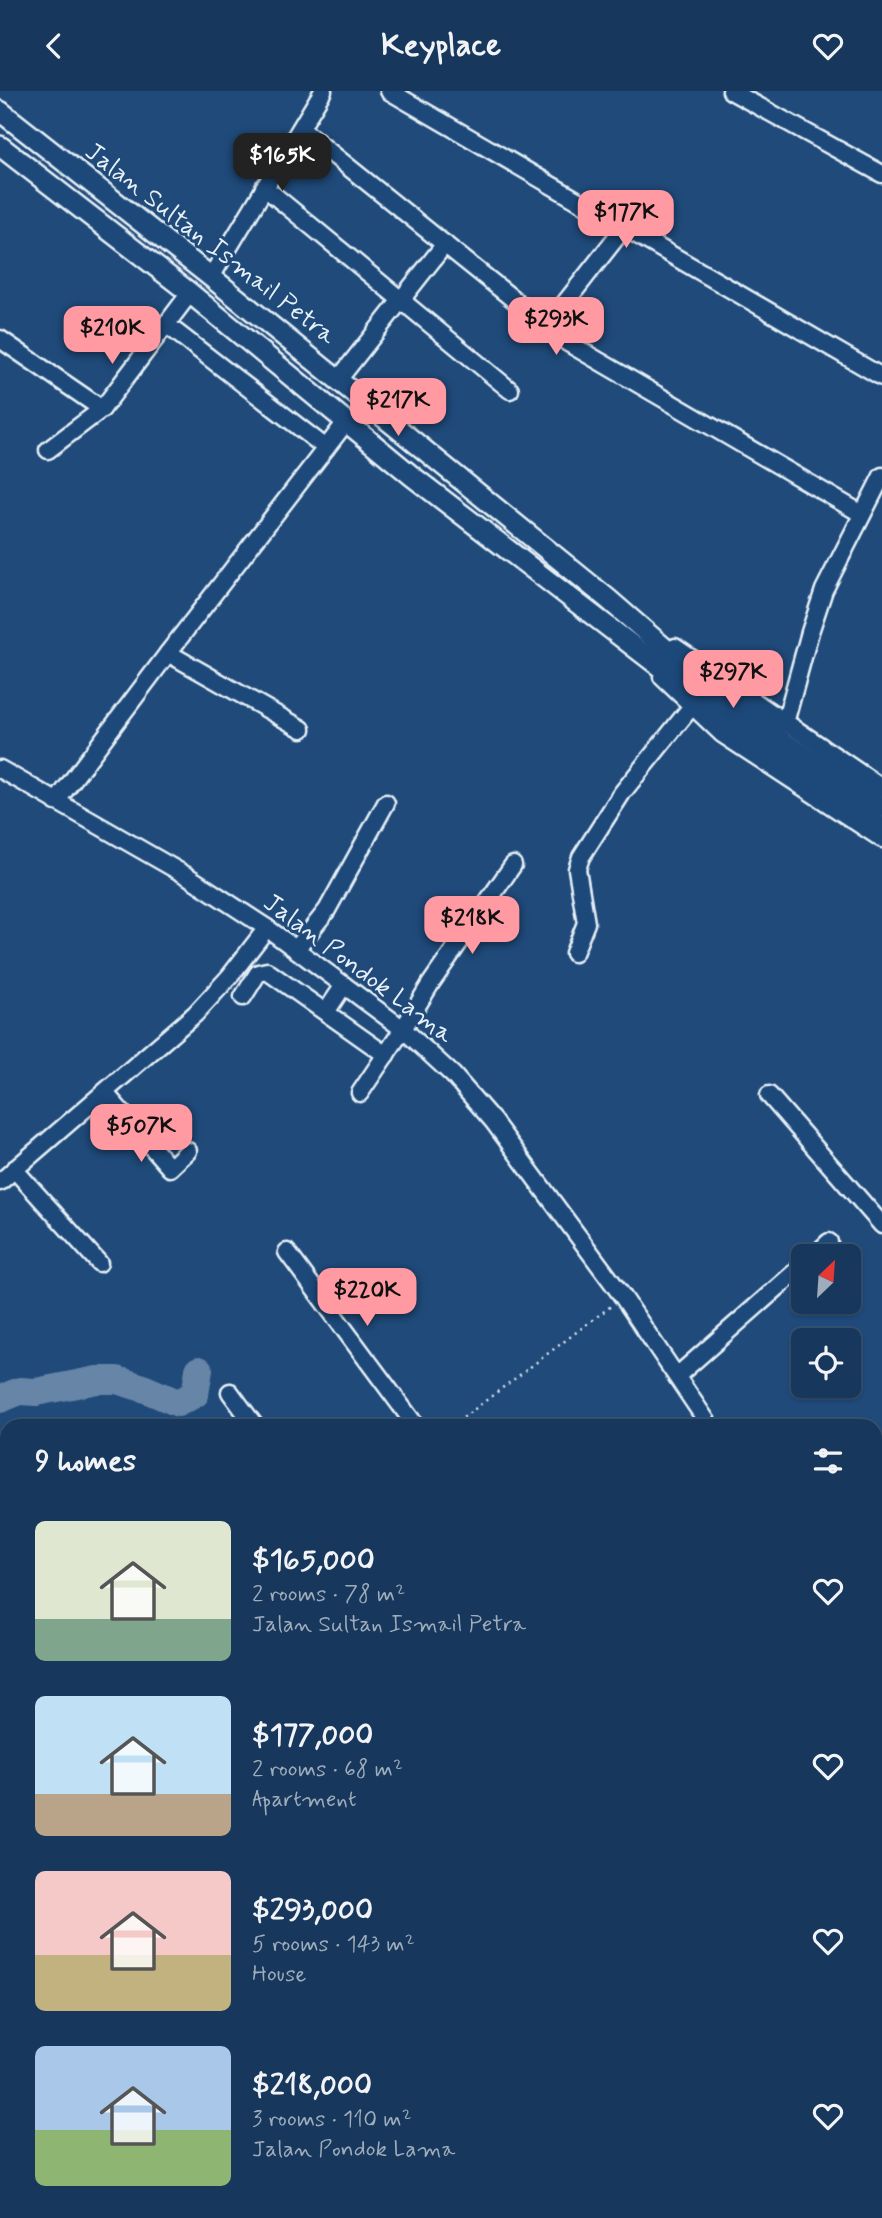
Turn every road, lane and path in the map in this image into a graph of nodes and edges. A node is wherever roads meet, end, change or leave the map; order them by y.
1 (323, 91) edge
2 (388, 91) edge
3 (731, 91) edge
4 (0, 111) edge
5 (301, 129) junction
6 (0, 146) edge
7 (881, 170) edge
8 (264, 187) junction
9 (629, 230) junction
10 (445, 244) junction
11 (211, 277) junction
12 (190, 293) junction
13 (400, 301) junction
14 (167, 325) junction
15 (547, 326) junction
16 (0, 339) edge
17 (882, 377) edge
18 (338, 380) junction
19 (510, 390) dead end
20 (102, 409) junction
21 (346, 422) junction
22 (326, 448) junction
23 (48, 450) dead end
24 (882, 476) edge
25 (862, 514) junction
26 (608, 599) junction
27 (610, 627) junction
28 (168, 653) junction
29 (692, 706) junction
30 (785, 723) junction
31 (302, 729) dead end
32 (780, 750) junction
33 (0, 769) edge
34 (882, 788) edge
35 (56, 802) junction
36 (386, 803) dead end
37 (882, 807) edge
38 (882, 827) edge
39 (882, 839) edge
40 (513, 865) dead end
41 (267, 928) junction
42 (297, 948) junction
43 (573, 953) dead end
44 (344, 985) junction
45 (243, 997) dead end
46 (326, 1011) junction
47 (403, 1029) junction
48 (386, 1055) junction
49 (105, 1093) junction
50 (360, 1093) dead end
51 (769, 1095) dead end
52 (188, 1151) dead end
53 (14, 1169) junction
54 (0, 1182) edge
55 (882, 1224) edge
56 (287, 1252) dead end
57 (99, 1263) dead end
58 (791, 1275) edge
59 (623, 1297) junction
60 (677, 1375) junction
61 (230, 1392) dead end
62 (250, 1419) edge
63 (411, 1419) edge
64 (461, 1419) edge
65 (705, 1419) edge

1 - 5 street
2 - 9 street
3 - 7 street
4 - 11 main road, Jalan Sultan Ismail Petra
5 - 8 street
5 - 10 street
6 - 12 main road, Jalan Sultan Ismail Petra
8 - 11 street
8 - 13 street
9 - 15 street
9 - 17 street
10 - 13 street
10 - 15 street
11 - 18 main road, Jalan Sultan Ismail Petra
12 - 14 street
12 - 21 main road, Jalan Sultan Ismail Petra
13 - 18 street
13 - 19 street
14 - 20 street
14 - 22 street
15 - 25 street
16 - 20 street
18 - 26 main road, Jalan Sultan Ismail Petra
20 - 23 street
21 - 22 street
21 - 27 main road, Jalan Sultan Ismail Petra
22 - 28 street
24 - 25 street
25 - 30 street
26 - 30 street
26 - 32 main road, Jalan Sultan Ismail Petra
27 - 29 street
27 - 32 main road, Jalan Sultan Ismail Petra
28 - 31 street
28 - 35 street
29 - 39 street
29 - 43 street
30 - 34 street
32 - 37 main road, Jalan Sultan Ismail Petra
32 - 38 main road, Jalan Sultan Ismail Petra
33 - 35 street, Jalan Pondok Lama
35 - 41 street, Jalan Pondok Lama
36 - 42 street
40 - 47 street
41 - 42 street, Jalan Pondok Lama
41 - 49 street
42 - 44 street, Jalan Pondok Lama
44 - 46 street
44 - 47 street, Jalan Pondok Lama
45 - 46 street
46 - 48 street
47 - 48 street
47 - 59 street, Jalan Pondok Lama
48 - 50 street
49 - 52 street
49 - 53 street
51 - 55 street
53 - 54 street
53 - 57 street
56 - 63 street
58 - 60 street
59 - 60 street, Jalan Pondok Lama
59 - 64 path
60 - 65 street, Jalan Pondok Lama
61 - 62 street

